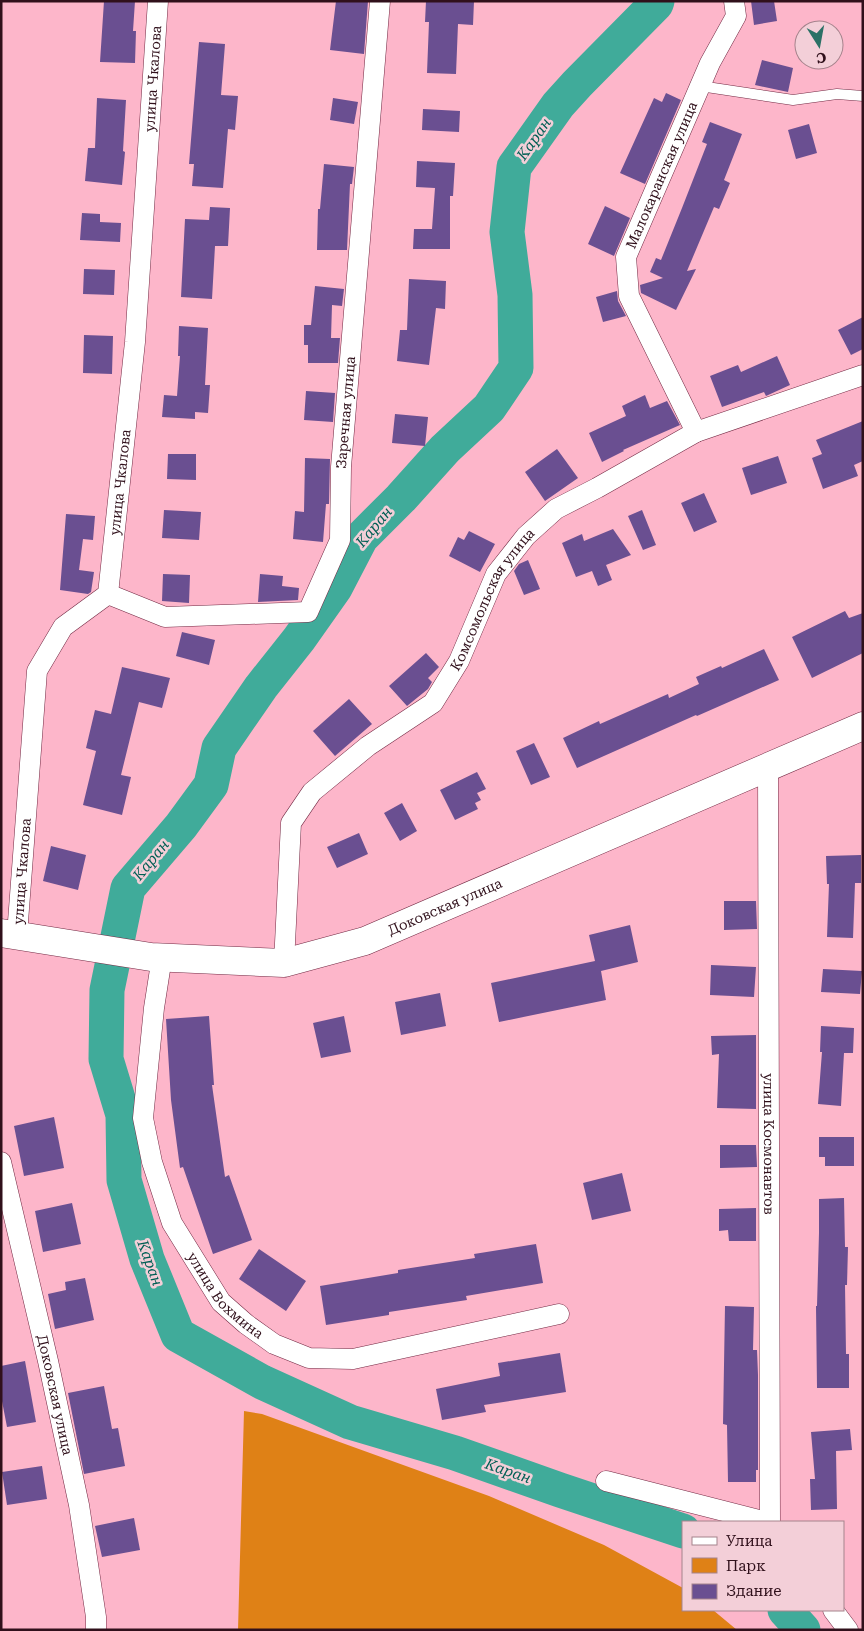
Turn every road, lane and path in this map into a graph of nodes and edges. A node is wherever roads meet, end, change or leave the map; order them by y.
1 (158, 1) edge
2 (380, 1) edge
3 (734, 1) edge
4 (700, 86) junction
5 (863, 96) edge
6 (863, 376) edge
7 (696, 432) junction
8 (108, 594) junction
9 (863, 726) edge
10 (768, 765) junction
11 (9, 934) edge
12 (156, 957) junction
13 (284, 964) junction
14 (1, 1162) edge
15 (559, 1314) dead end
16 (606, 1481) dead end
17 (764, 1521) edge
18 (768, 1521) edge
19 (834, 1611) edge
20 (96, 1630) edge
21 (848, 1630) edge

1 - 8 street, улица Чкалова
2 - 8 street, Заречная улица
3 - 4 street, Малокаранская улица
4 - 5 lane
4 - 7 street, Малокаранская улица
6 - 7 street, Комсомольская улица
7 - 13 street, Комсомольская улица
8 - 11 street, улица Чкалова
9 - 10 main road, Доковская улица
10 - 13 main road, Доковская улица
10 - 18 street, улица Космонавтов
11 - 12 main road, Доковская улица
12 - 13 main road, Доковская улица
12 - 15 street, улица Вохмина
14 - 20 street, Доковская улица
16 - 17 street, улица Космонавтов
19 - 21 street

